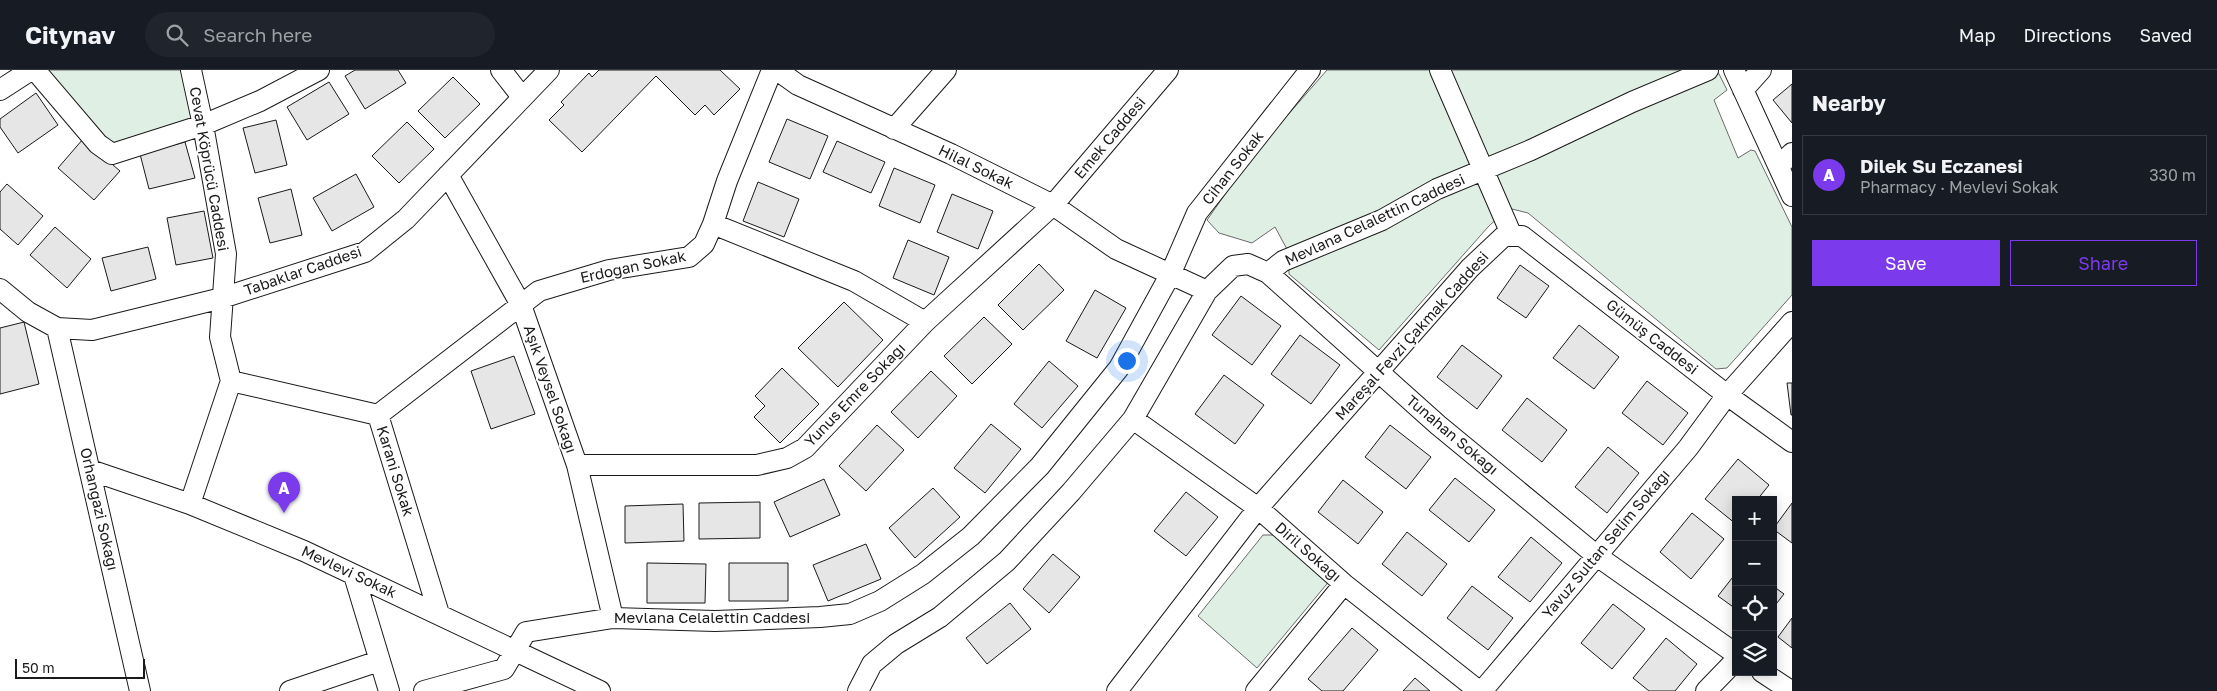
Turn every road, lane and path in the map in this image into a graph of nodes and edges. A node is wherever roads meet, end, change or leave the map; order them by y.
1 (33, 70) edge
2 (191, 70) edge
3 (319, 70) edge
4 (501, 70) edge
5 (549, 70) edge
6 (772, 70) edge
7 (777, 70) edge
8 (946, 70) edge
9 (1168, 70) edge
10 (1310, 70) edge
11 (1440, 70) edge
12 (1708, 70) edge
13 (1734, 70) edge
14 (1761, 70) edge
15 (0, 90) edge
16 (1743, 90) junction
17 (522, 98) junction
18 (203, 124) junction
19 (894, 129) junction
20 (1785, 159) edge
21 (1483, 170) junction
22 (448, 175) junction
23 (1792, 196) edge
24 (1053, 205) junction
25 (714, 224) junction
26 (1512, 236) junction
27 (1268, 272) junction
28 (1170, 275) junction
29 (0, 288) edge
30 (1207, 291) junction
31 (222, 298) junction
32 (521, 305) junction
33 (925, 322) junction
34 (1792, 322) edge
35 (57, 328) junction
36 (1379, 372) junction
37 (231, 381) junction
38 (1727, 395) junction
39 (378, 415) junction
40 (1133, 419) junction
41 (1792, 442) edge
42 (577, 466) junction
43 (90, 470) junction
44 (190, 504) junction
45 (1258, 508) junction
46 (1597, 556) junction
47 (354, 575) junction
48 (1344, 584) junction
49 (439, 614) junction
50 (613, 618) junction
51 (514, 651) junction
52 (1732, 651) edge
53 (379, 662) junction
54 (1732, 664) edge
55 (1768, 676) edge
56 (140, 691) edge
57 (290, 691) edge
58 (389, 691) edge
59 (424, 691) edge
60 (600, 691) edge
61 (858, 691) edge
62 (1117, 691) edge
63 (1256, 691) edge
64 (1480, 691) edge
65 (1706, 691) edge
66 (1790, 691) edge

1 - 15 street
1 - 18 street
2 - 18 street, Cevat Köprücü Caddesi
3 - 18 street
4 - 17 street
5 - 17 street, Tabaklar Caddesi
6 - 25 street
7 - 19 street, Hilal Sokak
8 - 19 street
9 - 24 street, Emek Caddesi
10 - 28 street, Cihan Sokak
11 - 21 street
12 - 21 street
13 - 16 street
14 - 16 street
16 - 20 street
17 - 22 street, Tabaklar Caddesi
18 - 31 street, Cevat Köprücü Caddesi
19 - 24 street, Hilal Sokak
20 - 23 street
21 - 26 street
21 - 27 street, Mevlana Celalettin Caddesi
22 - 31 street, Tabaklar Caddesi
22 - 32 street, Aşık Veysel Sokağı
24 - 28 street, Hilal Sokak
24 - 33 street, Yunus Emre Sokağı
25 - 32 street, Erdoğan Sokak
25 - 33 street
26 - 36 street, Mareşal Fevzi Çakmak Caddesi
26 - 38 street, Gümüş Caddesi
27 - 30 street, Tunahan Sokağı
27 - 36 street, Tunahan Sokağı
28 - 30 street
28 - 50 street, Mevlana Celalettin Caddesi
29 - 35 street, Tabaklar Caddesi
30 - 40 street, Tunahan Sokağı
31 - 35 street, Tabaklar Caddesi
31 - 37 street, Cevat Köprücü Caddesi
32 - 39 street, Erdoğan Sokak
32 - 42 street, Aşık Veysel Sokağı
33 - 42 street, Yunus Emre Sokağı
34 - 38 street, Yavuz Sultan Selim Sokağı
35 - 43 street, Orhangazi Sokağı
36 - 45 street, Mareşal Fevzi Çakmak Caddesi
36 - 46 street, Tunahan Sokağı
37 - 39 street, Karani Sokak
37 - 44 street
38 - 41 street, Gümüş Caddesi
38 - 46 street, Yavuz Sultan Selim Sokağı
39 - 49 street, Karani Sokak
40 - 45 street, Diril Sokağı
40 - 61 street, Tunahan Sokağı
42 - 50 street, Aşık Veysel Sokağı
43 - 44 street, Mevlevi Sokak
43 - 56 street, Orhangazi Sokağı
44 - 47 street, Mevlevi Sokak
45 - 48 street, Diril Sokağı
45 - 62 street, Mareşal Fevzi Çakmak Caddesi
46 - 52 street, Tunahan Sokağı
46 - 64 street, Yavuz Sultan Selim Sokağı
47 - 49 street, Mevlevi Sokak
47 - 53 street
48 - 63 street
48 - 64 street, Diril Sokağı
49 - 51 street, Mevlevi Sokak
50 - 51 street, Mevlana Celalettin Caddesi
51 - 59 street, Mevlana Celalettin Caddesi
51 - 60 street, Mevlevi Sokak
53 - 57 street
53 - 58 street
54 - 65 street
55 - 66 street

